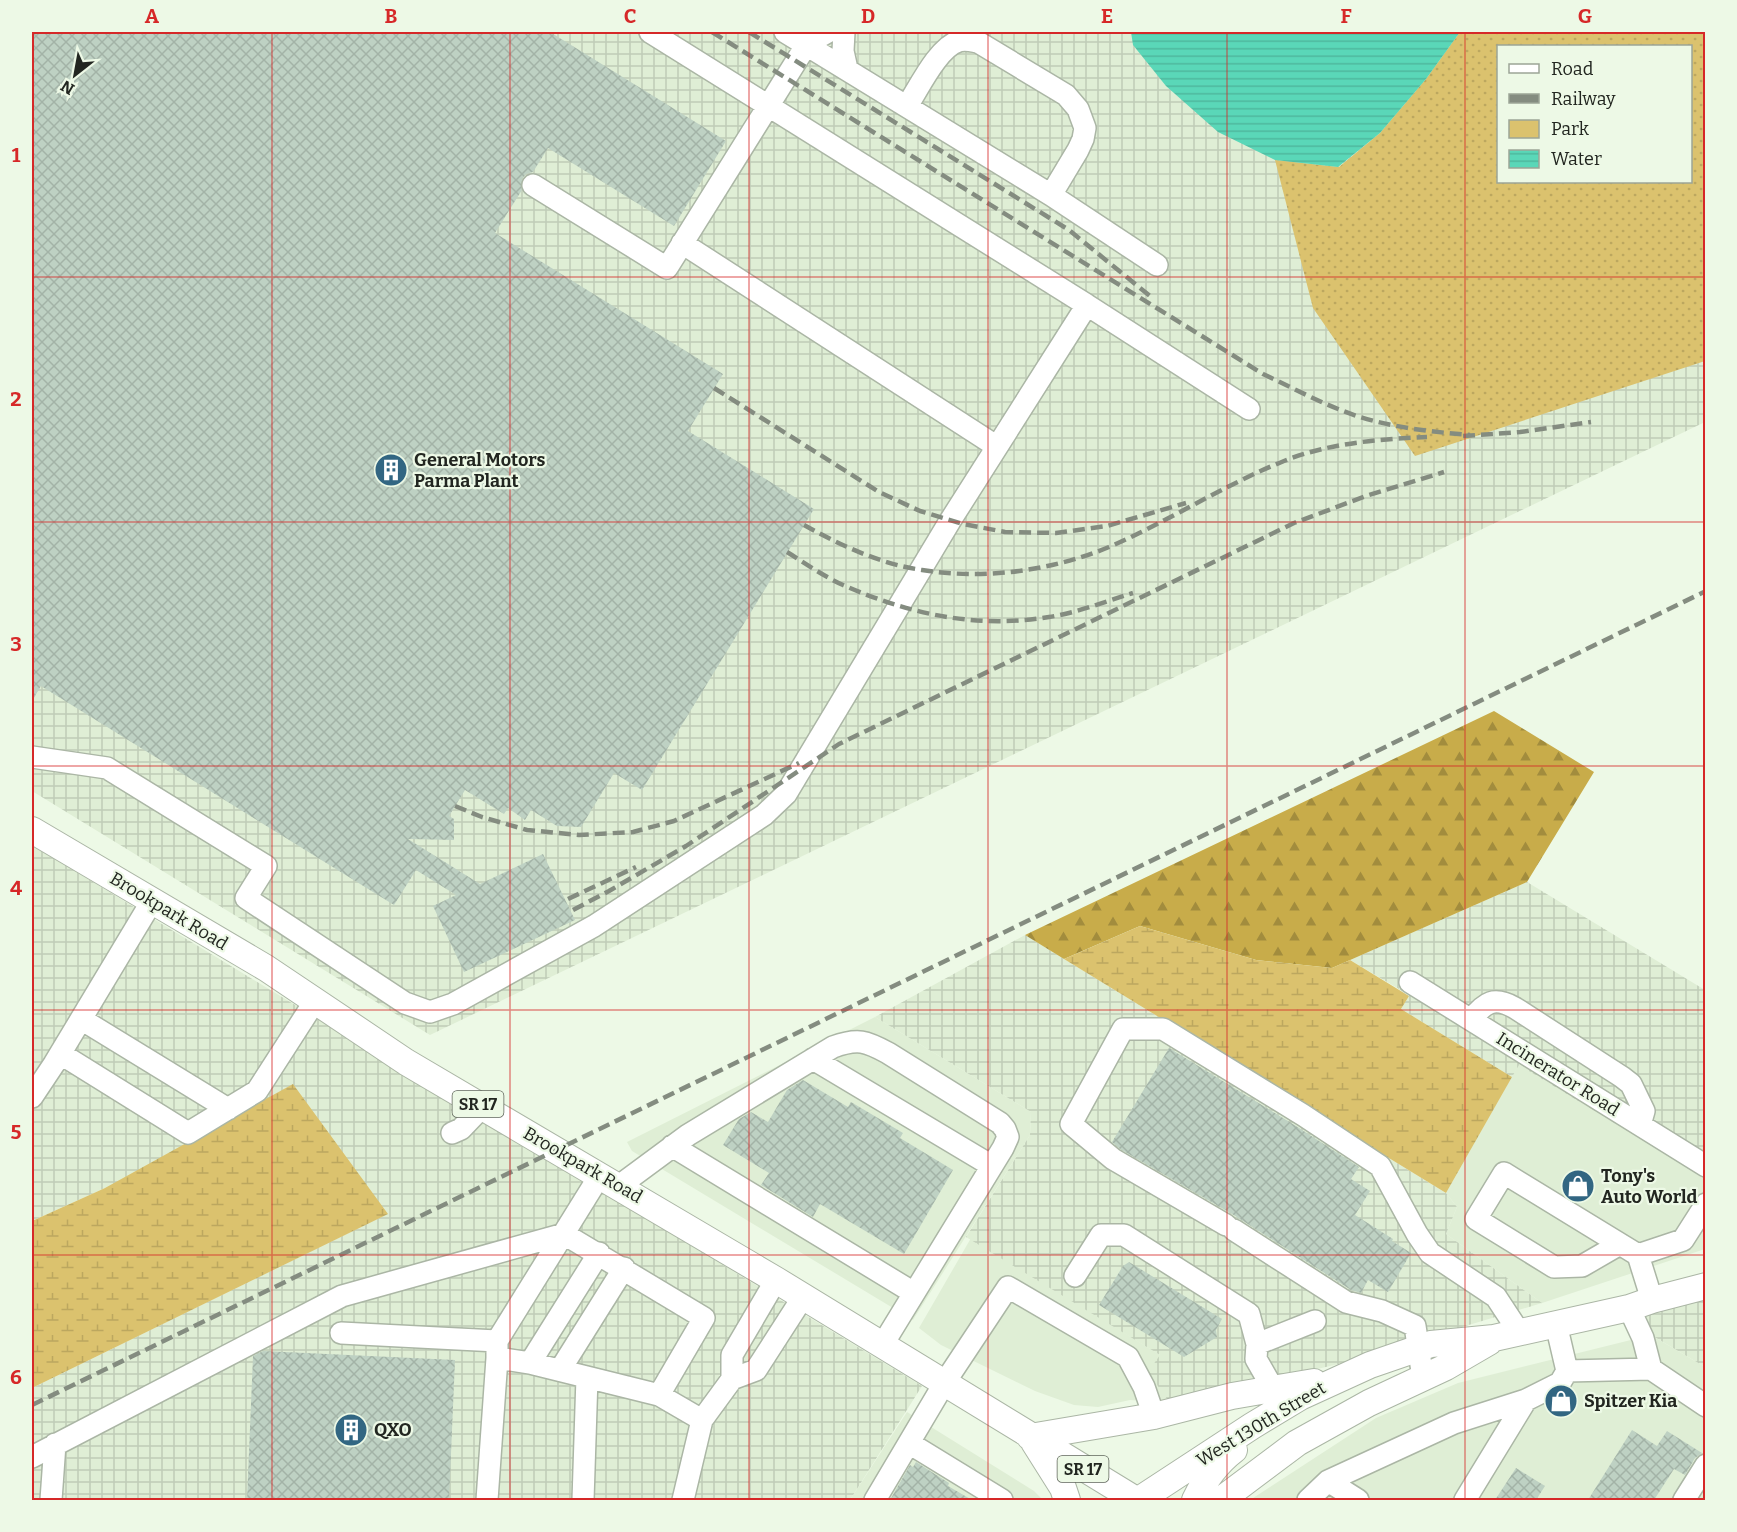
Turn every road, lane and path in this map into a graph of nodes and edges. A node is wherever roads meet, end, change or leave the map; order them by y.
1 (650, 32) edge
2 (785, 32) edge
3 (828, 32) edge
4 (844, 32) edge
5 (807, 44) junction
6 (847, 69) junction
7 (769, 105) junction
8 (907, 106) junction
9 (533, 185) dead end
10 (1051, 195) junction
11 (682, 243) junction
12 (1156, 266) dead end
13 (1087, 305) junction
14 (1249, 409) dead end
15 (996, 446) junction
16 (32, 757) edge
17 (32, 830) edge
18 (152, 901) junction
19 (1410, 982) dead end
20 (315, 1001) junction
21 (81, 1019) junction
22 (1471, 1020) junction
23 (61, 1054) junction
24 (813, 1059) junction
25 (32, 1097) edge
26 (483, 1106) junction
27 (228, 1109) junction
28 (1640, 1125) junction
29 (452, 1133) dead end
30 (672, 1146) junction
31 (992, 1166) junction
32 (1706, 1166) edge
33 (610, 1181) junction
34 (1706, 1204) edge
35 (564, 1234) junction
36 (1620, 1244) junction
37 (599, 1253) junction
38 (1638, 1255) junction
39 (624, 1268) junction
40 (1075, 1276) dead end
41 (776, 1280) junction
42 (1706, 1286) edge
43 (914, 1293) junction
44 (803, 1297) junction
45 (1641, 1304) junction
46 (1315, 1321) dead end
47 (1556, 1324) junction
48 (1519, 1332) junction
49 (341, 1333) dead end
50 (1494, 1338) junction
51 (883, 1344) junction
52 (1257, 1344) junction
53 (1418, 1348) junction
54 (497, 1349) junction
55 (530, 1363) junction
56 (1651, 1369) junction
57 (560, 1370) junction
58 (1567, 1371) junction
59 (586, 1377) junction
60 (1423, 1378) junction
61 (732, 1379) junction
62 (945, 1382) junction
63 (659, 1395) junction
64 (1278, 1398) junction
65 (1526, 1400) junction
66 (1706, 1406) edge
67 (1154, 1416) junction
68 (702, 1420) junction
69 (1252, 1426) junction
70 (1030, 1437) junction
71 (909, 1443) junction
72 (1297, 1443) junction
73 (55, 1444) junction
74 (32, 1456) edge
75 (1706, 1465) edge
76 (1328, 1481) junction
77 (51, 1500) edge
78 (487, 1500) edge
79 (583, 1500) edge
80 (683, 1500) edge
81 (875, 1500) edge
82 (1002, 1500) edge
83 (1067, 1500) edge
84 (1137, 1500) edge
85 (1195, 1500) edge
86 (1221, 1500) edge
87 (1308, 1500) edge
88 (1358, 1500) edge
89 (1465, 1500) edge
90 (1684, 1500) edge

1 - 7 street
2 - 5 street
3 - 5 street
4 - 6 street
5 - 6 street
5 - 7 street
6 - 8 street
7 - 11 street
7 - 13 street
8 - 10 street
8 - 10 street
9 - 11 street
10 - 12 street
11 - 15 street
13 - 14 street
13 - 15 street
15 - 16 street
17 - 18 main road, Brookpark Road / SR 17
18 - 20 main road, Brookpark Road / SR 17
18 - 21 street
19 - 22 street, Incinerator Road
20 - 26 main road, Brookpark Road / SR 17
20 - 27 street
21 - 23 street
21 - 27 street
22 - 28 street, Incinerator Road
22 - 28 street
23 - 25 street
23 - 27 street
24 - 30 street
24 - 31 street
24 - 31 street
26 - 29 street
26 - 33 main road, Brookpark Road / SR 17
28 - 32 street, Incinerator Road
30 - 33 street
30 - 43 street
31 - 43 street
33 - 35 street
33 - 41 main road, Brookpark Road / SR 17
34 - 38 street
35 - 37 street
35 - 54 street
35 - 73 street
36 - 36 street
36 - 38 street
37 - 39 street
37 - 55 street
38 - 45 street
39 - 57 street
39 - 63 street
40 - 52 street
41 - 44 main road, Brookpark Road / SR 17
41 - 61 street
42 - 45 main road, West 130th Street
43 - 51 street
44 - 51 main road, Brookpark Road / SR 17
44 - 61 street
45 - 47 main road, West 130th Street
45 - 56 street
46 - 52 street
47 - 48 main road, West 130th Street
47 - 58 street
48 - 50 main road, West 130th Street
48 - 53 street
49 - 54 street
50 - 53 main road, West 130th Street
50 - 60 main road, West 130th Street
51 - 62 main road, Brookpark Road / SR 17
52 - 64 street
53 - 60 street
53 - 64 main road, West 130th Street
54 - 55 street
54 - 78 street
55 - 57 street
56 - 58 street
56 - 66 street
57 - 59 street
58 - 65 street
59 - 63 street
59 - 79 street
60 - 72 main road, West 130th Street
61 - 68 street
62 - 67 street
62 - 70 main road, Brookpark Road / SR 17
62 - 71 street
63 - 68 street
64 - 67 main road, West 130th Street
64 - 69 main road, West 130th Street
64 - 72 main road
65 - 76 street
65 - 89 street
67 - 70 main road, West 130th Street
68 - 80 street
69 - 84 main road, West 130th Street
69 - 85 main road
70 - 83 main road
70 - 84 main road, Brookpark Road / SR 17
71 - 81 street
71 - 82 street
72 - 86 main road, West 130th Street
73 - 74 street
73 - 77 street
75 - 90 street
76 - 87 street
76 - 88 street

